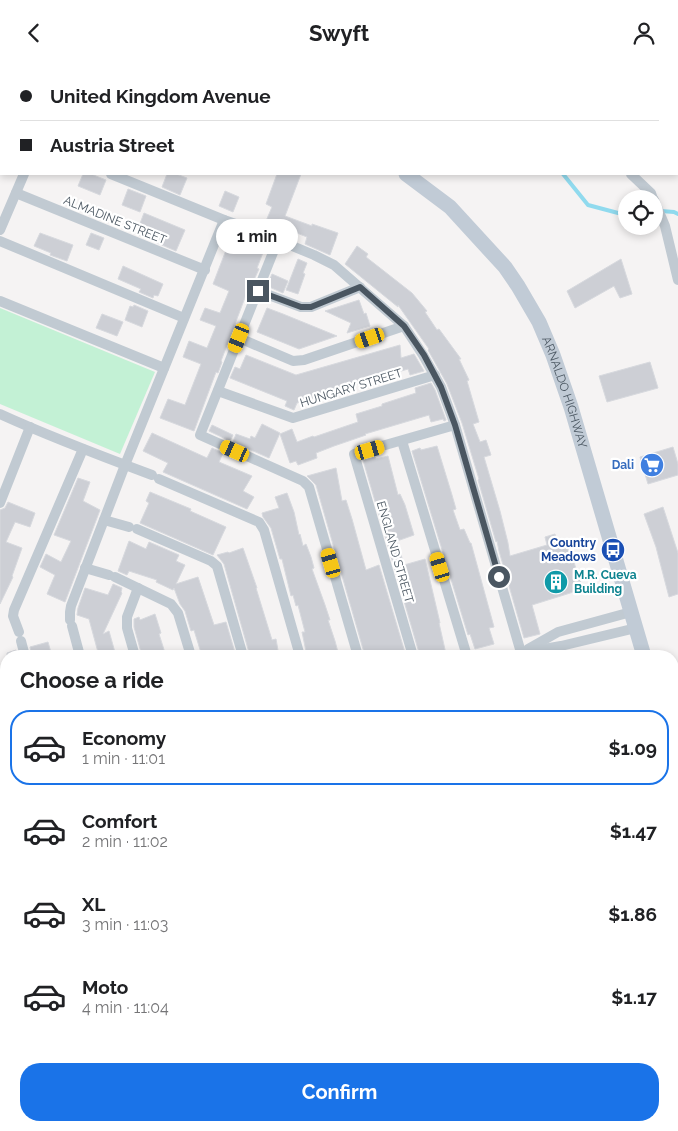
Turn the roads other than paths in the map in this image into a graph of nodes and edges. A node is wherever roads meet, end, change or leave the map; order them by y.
1 (24, 175) edge
2 (113, 175) edge
3 (410, 175) edge
4 (632, 175) edge
5 (648, 190) edge
6 (16, 193) junction
7 (224, 220) junction
8 (663, 221) edge
9 (0, 230) edge
10 (278, 240) junction
11 (0, 241) edge
12 (205, 270) junction
13 (678, 281) edge
14 (360, 287) junction
15 (258, 291) junction
16 (0, 301) edge
17 (184, 318) junction
18 (404, 326) junction
19 (239, 338) junction
20 (164, 368) junction
21 (435, 375) junction
22 (218, 391) junction
23 (0, 414) edge
24 (455, 425) junction
25 (30, 427) junction
26 (402, 441) junction
27 (82, 449) junction
28 (125, 465) junction
29 (0, 503) edge
30 (104, 520) junction
31 (86, 568) junction
32 (138, 588) junction
33 (631, 612) junction
34 (636, 628) junction
35 (24, 650) edge
36 (78, 650) edge
37 (133, 650) edge
38 (189, 650) edge
39 (241, 650) edge
40 (298, 650) edge
41 (356, 650) edge
42 (410, 650) edge
43 (465, 650) edge
44 (517, 650) edge
45 (527, 650) edge
46 (542, 650) edge
47 (642, 650) edge

1 - 6 street
2 - 7 street
3 - 33 main road, ARNALDO HIGHWAY
4 - 5 street
6 - 9 street
6 - 12 street, ALMADINE STREET
7 - 10 street
7 - 12 street
8 - 13 street
10 - 14 street
10 - 15 street
11 - 17 street
12 - 17 street
14 - 15 street
14 - 18 street
15 - 19 street
16 - 20 street
17 - 20 street
18 - 19 street
18 - 21 street
19 - 22 street
20 - 28 street
21 - 22 street, HUNGARY STREET
21 - 24 street
22 - 41 street
23 - 25 street
24 - 26 street
24 - 44 street
25 - 27 street
25 - 29 street
26 - 42 street, ENGLAND STREET
26 - 43 street
27 - 28 street
27 - 35 street
28 - 30 street
28 - 40 street
30 - 31 street
30 - 39 street
31 - 32 street
31 - 36 street
32 - 37 street
32 - 38 street
33 - 34 main road, ARNALDO HIGHWAY
33 - 45 street
34 - 46 street
34 - 47 main road, ARNALDO HIGHWAY

